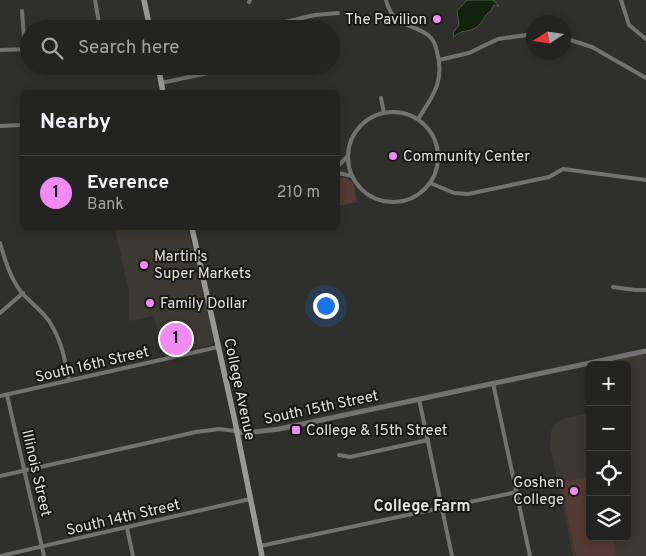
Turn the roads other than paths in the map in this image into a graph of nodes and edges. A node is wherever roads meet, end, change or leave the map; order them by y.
1 (95, 0) edge
2 (144, 0) edge
3 (386, 0) edge
4 (621, 0) edge
5 (22, 11) dead end
6 (338, 12) dead end
7 (23, 20) edge
8 (98, 20) edge
9 (148, 20) edge
10 (294, 20) edge
11 (526, 35) edge
12 (646, 38) edge
13 (571, 40) edge
14 (20, 49) edge
15 (0, 50) edge
16 (439, 60) junction
17 (160, 75) edge
18 (199, 75) edge
19 (646, 78) edge
20 (162, 83) junction
21 (163, 90) edge
22 (381, 98) dead end
23 (384, 113) junction
24 (418, 119) junction
25 (20, 125) edge
26 (0, 126) edge
27 (348, 156) junction
28 (340, 164) edge
29 (340, 173) edge
30 (353, 176) junction
31 (646, 180) edge
32 (430, 183) junction
33 (192, 230) edge
34 (0, 243) edge
35 (613, 287) dead end
36 (646, 290) edge
37 (23, 293) junction
38 (0, 313) edge
39 (218, 347) junction
40 (646, 351) edge
41 (69, 380) junction
42 (493, 383) junction
43 (7, 395) junction
44 (0, 396) edge
45 (419, 399) junction
46 (236, 431) junction
47 (428, 440) junction
48 (339, 455) dead end
49 (25, 470) junction
50 (0, 476) edge
51 (517, 492) junction
52 (250, 499) junction
53 (442, 509) junction
54 (127, 528) junction
55 (42, 546) junction
56 (260, 546) junction
57 (0, 556) edge
58 (44, 556) edge
59 (133, 556) edge
60 (262, 556) edge
61 (452, 556) edge
62 (530, 556) edge

1 - 8 street
2 - 9 main road
3 - 16 street
4 - 12 street
5 - 7 street
6 - 10 street
11 - 16 street
13 - 19 street
14 - 15 street
16 - 24 street
17 - 20 main road
18 - 20 street
20 - 21 main road
22 - 23 street
23 - 24 street
23 - 27 street
24 - 32 street
25 - 26 street
27 - 28 street
27 - 30 street
29 - 30 street
30 - 32 street
31 - 32 street
33 - 39 main road, College Avenue
34 - 37 street
35 - 36 street
37 - 38 street
37 - 41 street
39 - 41 street, South 16th Street
39 - 46 main road, College Avenue
40 - 42 street, South 15th Street
41 - 43 street, South 16th Street
42 - 45 street, South 15th Street
42 - 51 street
43 - 44 street, South 16th Street
43 - 49 street, Illinois Street
45 - 46 street, South 15th Street
45 - 47 street
46 - 49 street, South 15th Street
46 - 52 main road, College Avenue
47 - 48 street
47 - 53 street
49 - 50 street, South 15th Street
49 - 55 street, Illinois Street
51 - 53 street
51 - 62 street
52 - 54 street, South 14th Street
52 - 56 main road, College Avenue
53 - 56 street
53 - 61 street
54 - 55 street, South 14th Street
54 - 59 street
55 - 57 street, South 14th Street
55 - 58 street, Illinois Street
56 - 60 main road, College Avenue

